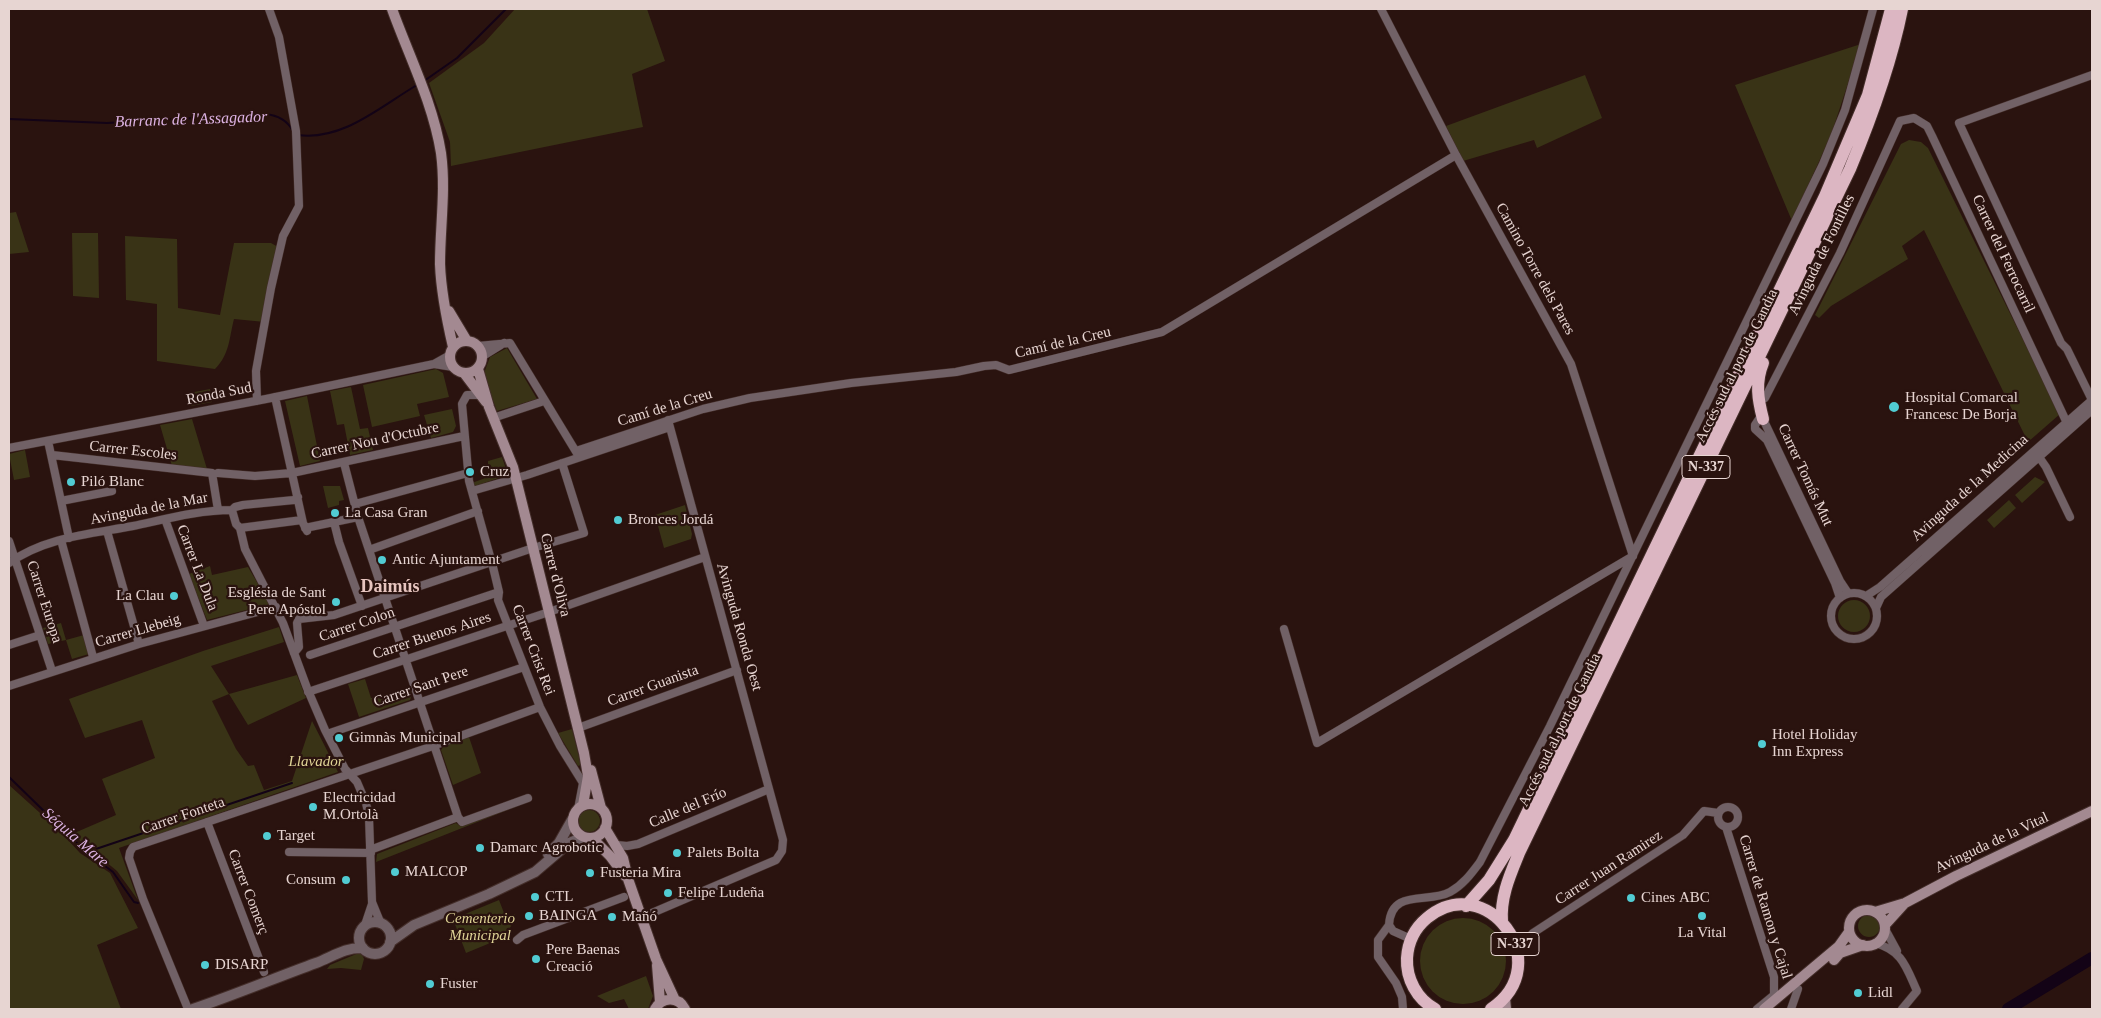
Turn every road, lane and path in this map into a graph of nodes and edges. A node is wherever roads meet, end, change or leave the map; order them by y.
1 (269, 9) edge
2 (392, 9) edge
3 (1381, 9) edge
4 (1873, 9) edge
5 (1891, 9) edge
6 (1902, 9) edge
7 (2092, 75) edge
8 (1900, 121) joint
9 (1456, 155) junction
10 (1811, 250) junction
11 (445, 303) junction
12 (467, 341) junction
13 (506, 342) junction
14 (478, 346) junction
15 (451, 351) junction
16 (483, 356) junction
17 (434, 364) junction
18 (453, 367) junction
19 (478, 368) junction
20 (464, 374) junction
21 (480, 396) junction
22 (275, 397) junction
23 (1765, 398) dead end
24 (2092, 400) edge
25 (258, 401) junction
26 (544, 401) junction
27 (489, 407) junction
28 (2092, 410) edge
29 (493, 418) junction
30 (1763, 419) junction
31 (2066, 421) junction
32 (669, 424) junction
33 (464, 436) junction
34 (48, 441) junction
35 (9, 448) edge
36 (578, 454) junction
37 (52, 455) junction
38 (2039, 457) junction
39 (344, 463) junction
40 (562, 463) junction
41 (468, 472) junction
42 (215, 473) junction
43 (292, 473) junction
44 (519, 477) junction
45 (472, 491) junction
46 (112, 492) dead end
47 (298, 497) junction
48 (61, 501) junction
49 (355, 504) junction
50 (218, 510) junction
51 (232, 510) junction
52 (478, 511) junction
53 (358, 517) junction
54 (2070, 517) dead end
55 (165, 519) junction
56 (334, 522) junction
57 (305, 527) junction
58 (240, 528) junction
59 (107, 531) junction
60 (65, 539) junction
61 (9, 541) edge
62 (537, 547) junction
63 (369, 550) junction
64 (1633, 556) junction
65 (705, 557) junction
66 (12, 560) edge
67 (491, 562) junction
68 (499, 592) junction
69 (1848, 594) junction
70 (1866, 596) junction
71 (386, 598) junction
72 (1840, 598) junction
73 (362, 606) junction
74 (276, 607) junction
75 (1876, 608) junction
76 (549, 612) junction
77 (508, 625) junction
78 (204, 626) junction
79 (394, 627) junction
80 (1284, 630) dead end
81 (40, 635) junction
82 (139, 644) junction
83 (9, 645) edge
84 (294, 653) junction
85 (310, 655) dead end
86 (93, 657) junction
87 (405, 659) junction
88 (524, 667) junction
89 (737, 670) junction
90 (52, 671) junction
91 (9, 686) edge
92 (308, 692) junction
93 (420, 702) junction
94 (540, 707) junction
95 (582, 727) junction
96 (327, 734) junction
97 (434, 745) junction
98 (584, 753) junction
99 (350, 774) junction
100 (769, 789) junction
101 (528, 798) dead end
102 (580, 807) junction
103 (601, 808) junction
104 (2092, 811) edge
105 (1718, 813) junction
106 (458, 817) junction
107 (572, 820) junction
108 (207, 822) junction
109 (1726, 827) junction
110 (606, 828) junction
111 (587, 837) junction
112 (622, 846) junction
113 (370, 851) junction
114 (289, 852) dead end
115 (523, 877) junction
116 (628, 878) junction
117 (624, 896) dead end
118 (372, 902) junction
119 (1905, 903) junction
120 (1466, 906) junction
121 (1875, 912) junction
122 (652, 913) dead end
123 (1502, 922) junction
124 (414, 924) junction
125 (384, 925) junction
126 (1389, 925) junction
127 (1885, 927) junction
128 (363, 929) junction
129 (1849, 932) junction
130 (1411, 939) junction
131 (517, 940) dead end
132 (390, 942) junction
133 (1876, 944) junction
134 (1863, 946) junction
135 (363, 948) junction
136 (341, 951) junction
137 (1518, 955) junction
138 (1899, 955) junction
139 (656, 959) junction
140 (264, 972) dead end
141 (1798, 989) junction
142 (675, 1000) junction
143 (1422, 1004) edge
144 (1506, 1004) edge
145 (658, 1006) edge
146 (188, 1009) edge
147 (193, 1009) edge
148 (685, 1009) edge
149 (1403, 1009) edge
150 (1435, 1009) edge
151 (1491, 1009) edge
152 (1757, 1009) edge
153 (1764, 1009) edge
154 (1773, 1009) edge
155 (1791, 1009) edge
156 (1902, 1009) edge

1 - 25 street
2 - 11 main road
3 - 9 street, Camino Torre dels Pares
4 - 64 street
5 - 120 highway, Accés sud al port de Gandia / N-337
6 - 10 highway, Accés sud al port de Gandia / N-337
7 - 24 street, Carrer del Ferrocarril
8 - 23 street, Avinguda de Fontilles
8 - 31 street, Carrer del Ferrocarril
9 - 32 street, Camí de la Creu
9 - 64 street, Camino Torre dels Pares
10 - 30 highway
10 - 123 highway, Accés sud al port de Gandia / N-337
11 - 12 main road
11 - 15 main road
12 - 14 main road
12 - 15 main road
13 - 14 street
13 - 16 street
13 - 26 street
14 - 16 main road
15 - 17 street
15 - 18 main road
16 - 19 main road
17 - 18 street
17 - 22 street, Ronda Sud
18 - 20 main road
19 - 20 main road
19 - 27 main road, Carrer d'Oliva
20 - 21 main road, Carrer d'Oliva
21 - 27 main road, Carrer d'Oliva
21 - 33 street, Carrer Crist Rei
22 - 25 street, Ronda Sud
22 - 43 street
24 - 31 street, Avinguda de la Medicina
25 - 34 street, Ronda Sud
26 - 29 street
26 - 36 street
27 - 29 main road, Carrer d'Oliva
28 - 38 street, Avinguda de la Medicina
29 - 44 main road, Carrer d'Oliva
30 - 69 street, Carrer Tomás Mut
30 - 72 street, Carrer Tomás Mut
31 - 70 street, Avinguda de la Medicina
32 - 36 street, Camí de la Creu
32 - 65 street, Avinguda Ronda Oest
33 - 39 street, Carrer Nou d'Octubre
33 - 41 street, Carrer Crist Rei
34 - 35 street, Ronda Sud
34 - 37 street
36 - 40 street, Camí de la Creu
37 - 42 street, Carrer Escoles
37 - 48 street
38 - 54 street
38 - 75 street, Avinguda de la Medicina
39 - 43 street, Carrer Nou d'Octubre
39 - 49 street
40 - 44 street, Camí de la Creu
40 - 62 street
41 - 45 street, Carrer Crist Rei
41 - 49 street
42 - 43 street, Carrer Escoles
42 - 50 street
43 - 47 street
44 - 45 street, Camí de la Creu
44 - 62 main road, Carrer d'Oliva
45 - 52 street, Carrer Crist Rei
46 - 48 street
47 - 51 street, Avinguda de la Mar
47 - 57 street
48 - 60 street
49 - 53 street
50 - 51 street, Avinguda de la Mar
50 - 55 street, Avinguda de la Mar
51 - 58 street
52 - 63 street
52 - 67 street, Carrer Crist Rei
53 - 56 street
53 - 63 street
55 - 59 street, Avinguda de la Mar
55 - 78 street, Carrer La Dula
56 - 57 street
56 - 73 street
57 - 58 street
58 - 74 street
59 - 60 street, Avinguda de la Mar
59 - 82 street
60 - 66 street, Avinguda de la Mar
60 - 86 street
61 - 66 street, Carrer Europa
62 - 67 street
62 - 76 main road, Carrer d'Oliva
63 - 71 street
64 - 80 street
64 - 126 street
65 - 76 street, Carrer Buenos Aires
65 - 89 street, Avinguda Ronda Oest
66 - 81 street, Carrer Europa
67 - 68 street, Carrer Crist Rei
67 - 71 street
68 - 77 street, Carrer Crist Rei
68 - 79 street, Carrer Colon
69 - 70 street
69 - 72 street
70 - 75 street
71 - 73 street
71 - 79 street
72 - 75 street
73 - 84 street
74 - 78 street, Carrer Llebeig
74 - 84 street
76 - 77 street, Carrer Buenos Aires
76 - 95 main road, Carrer d'Oliva
77 - 87 street, Carrer Buenos Aires
77 - 88 street, Carrer Crist Rei
78 - 82 street, Carrer Llebeig
79 - 85 street, Carrer Colon
79 - 87 street
81 - 83 street
81 - 90 street, Carrer Europa
82 - 86 street, Carrer Llebeig
84 - 92 street
86 - 90 street, Carrer Llebeig
87 - 92 street, Carrer Buenos Aires
87 - 93 street
88 - 93 street, Carrer Sant Pere
88 - 94 street, Carrer Crist Rei
89 - 95 street, Carrer Guanista
89 - 100 street, Avinguda Ronda Oest
90 - 91 street, Carrer Llebeig
92 - 96 street
93 - 96 street, Carrer Sant Pere
93 - 97 street
94 - 97 street, Carrer Fonteta
94 - 102 street, Carrer Crist Rei
95 - 98 main road, Carrer d'Oliva
96 - 99 street
97 - 99 street, Carrer Fonteta
97 - 106 street
98 - 102 main road, Carrer d'Oliva
98 - 103 main road, Carrer d'Oliva
99 - 108 street, Carrer Fonteta
99 - 113 street
100 - 112 street, Calle del Frío
100 - 122 street, Avinguda Ronda Oest
101 - 106 street
102 - 103 main road
102 - 107 main road
103 - 110 main road
104 - 119 main road, Avinguda de la Vital
105 - 109 street
105 - 109 street
105 - 137 street, Carrer Juan Ramirez
106 - 113 street
107 - 111 main road
107 - 115 street
108 - 140 street, Carrer Comerç
108 - 146 street, Carrer Fonteta
109 - 152 street, Carrer de Ramon y Cajal
110 - 111 main road
110 - 112 main road
111 - 115 street
111 - 116 main road
112 - 116 main road
113 - 114 street
113 - 118 street
115 - 124 street
116 - 139 main road
117 - 131 street
118 - 125 street
118 - 128 street
119 - 121 main road, Avinguda de la Vital
119 - 127 main road, Avinguda de la Vital
120 - 123 highway, N-337
120 - 130 highway, N-337
121 - 127 main road
121 - 129 main road
123 - 137 highway, N-337
124 - 125 street
124 - 132 street
125 - 128 street
125 - 132 street
126 - 130 street
126 - 149 street
127 - 133 main road
127 - 138 street
128 - 135 street
128 - 136 street
129 - 134 main road
129 - 153 main road
130 - 143 highway, N-337
132 - 135 street
133 - 134 main road
133 - 138 street
134 - 141 main road
135 - 136 street
136 - 147 street
137 - 144 highway, N-337
138 - 156 street
139 - 142 main road
139 - 145 main road
141 - 154 main road
141 - 155 street
142 - 145 main road
142 - 148 main road
143 - 150 highway, N-337
144 - 151 highway, N-337

